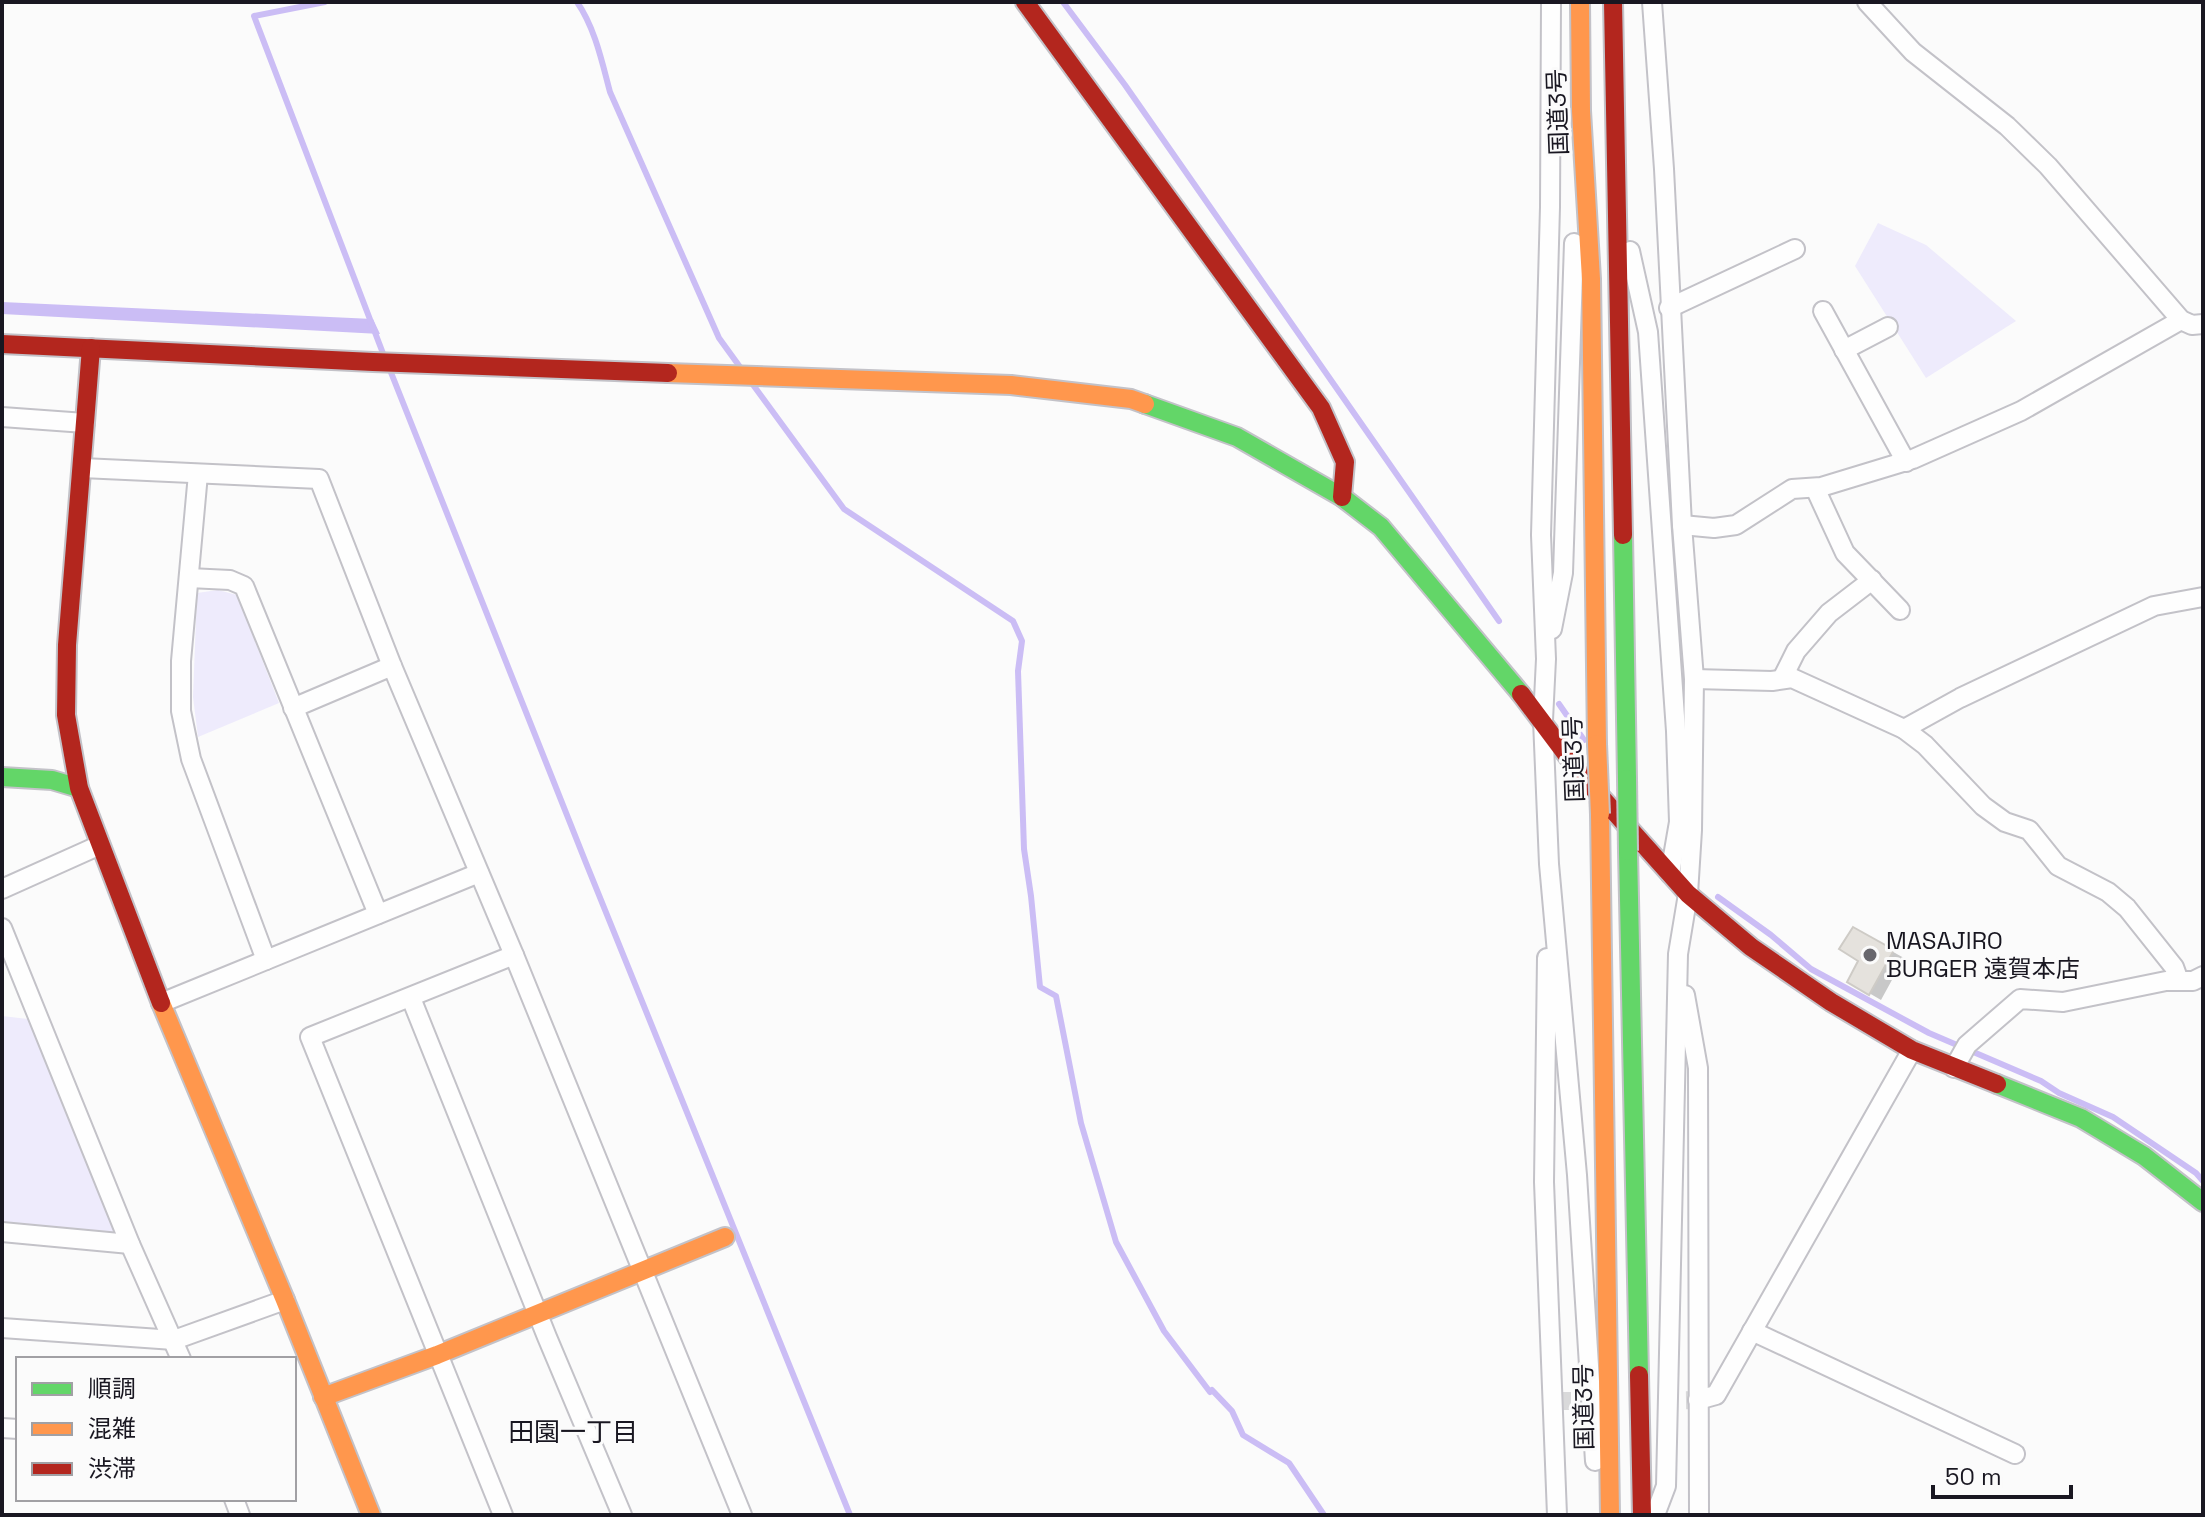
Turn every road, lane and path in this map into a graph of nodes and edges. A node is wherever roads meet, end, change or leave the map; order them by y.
1 (1025, 2) edge
2 (1551, 2) edge
3 (1580, 2) edge
4 (1613, 2) edge
5 (1652, 2) edge
6 (1867, 2) edge
7 (1581, 111) junction
8 (1616, 182) junction
9 (1795, 249) dead end
10 (1669, 308) junction
11 (1823, 311) dead end
12 (2181, 320) junction
13 (2203, 324) edge
14 (1888, 327) dead end
15 (2, 344) edge
16 (91, 348) junction
17 (1844, 350) junction
18 (2, 417) edge
19 (85, 423) junction
20 (1906, 462) junction
21 (82, 468) junction
22 (198, 474) junction
23 (1815, 488) junction
24 (1342, 497) junction
25 (1682, 525) junction
26 (189, 578) junction
27 (1872, 580) junction
28 (2203, 597) edge
29 (1900, 610) dead end
30 (1546, 659) junction
31 (392, 666) junction
32 (1694, 679) junction
33 (1782, 679) junction
34 (293, 708) junction
35 (1543, 720) junction
36 (1904, 729) junction
37 (2, 777) edge
38 (79, 788) junction
39 (100, 845) junction
40 (1549, 864) junction
41 (479, 873) junction
42 (1670, 874) junction
43 (2, 889) edge
44 (1688, 894) junction
45 (378, 914) junction
46 (2, 928) edge
47 (1678, 954) junction
48 (514, 955) junction
49 (266, 960) junction
50 (2202, 977) edge
51 (2179, 981) junction
52 (411, 998) junction
53 (161, 1003) junction
54 (1912, 1050) junction
55 (1954, 1068) junction
56 (2203, 1202) edge
57 (2, 1232) edge
58 (725, 1237) dead end
59 (130, 1244) junction
60 (643, 1272) junction
61 (285, 1300) junction
62 (538, 1315) junction
63 (2, 1328) edge
64 (1752, 1331) junction
65 (174, 1340) junction
66 (437, 1355) junction
67 (180, 1357) edge
68 (323, 1397) junction
69 (1698, 1400) junction
70 (2015, 1454) dead end
71 (371, 1515) edge
72 (503, 1515) edge
73 (622, 1515) edge
74 (742, 1515) edge
75 (1557, 1515) edge
76 (1601, 1515) edge
77 (1610, 1515) edge
78 (1642, 1515) edge
79 (1655, 1515) edge
80 (1699, 1515) edge

1 - 24 main road
2 - 30 street
3 - 7 main road, 国道3号
4 - 8 main road
5 - 10 street
6 - 12 street
7 - 30 street
7 - 77 main road, 国道3号, bridge
8 - 42 street
8 - 78 main road, bridge
9 - 10 street
10 - 25 street
11 - 17 street
12 - 13 street
12 - 20 street
14 - 17 street
15 - 16 main road
16 - 19 main road
16 - 24 main road
17 - 20 street
18 - 19 street
19 - 21 main road
20 - 23 street
21 - 22 street
21 - 38 main road
22 - 26 street
22 - 31 street
23 - 25 street
23 - 27 street
24 - 35 main road
25 - 32 street
26 - 34 street
26 - 49 street
27 - 29 street
27 - 33 street
28 - 36 street
30 - 35 street
31 - 34 street
31 - 41 street
32 - 33 street
32 - 44 street
33 - 36 street
34 - 45 street
35 - 40 street
35 - 42 main road
36 - 51 street
37 - 38 main road
38 - 39 main road
39 - 43 street
39 - 53 main road
40 - 75 street
40 - 76 street
41 - 45 street
41 - 48 street
42 - 44 main road
44 - 47 street
44 - 54 main road
45 - 49 street
46 - 59 street
47 - 69 street
47 - 79 street
48 - 52 street
48 - 60 street
49 - 53 street
50 - 51 street
51 - 55 street
52 - 62 street
52 - 66 street
53 - 61 main road
54 - 55 main road
54 - 64 street
55 - 56 main road
57 - 59 street
58 - 60 main road
59 - 65 street
60 - 62 main road
60 - 74 street
61 - 65 street
61 - 68 main road
62 - 66 main road
62 - 73 street
63 - 65 street
64 - 69 street
64 - 70 street
65 - 67 street
66 - 68 main road
66 - 72 street
68 - 71 main road
69 - 80 street

